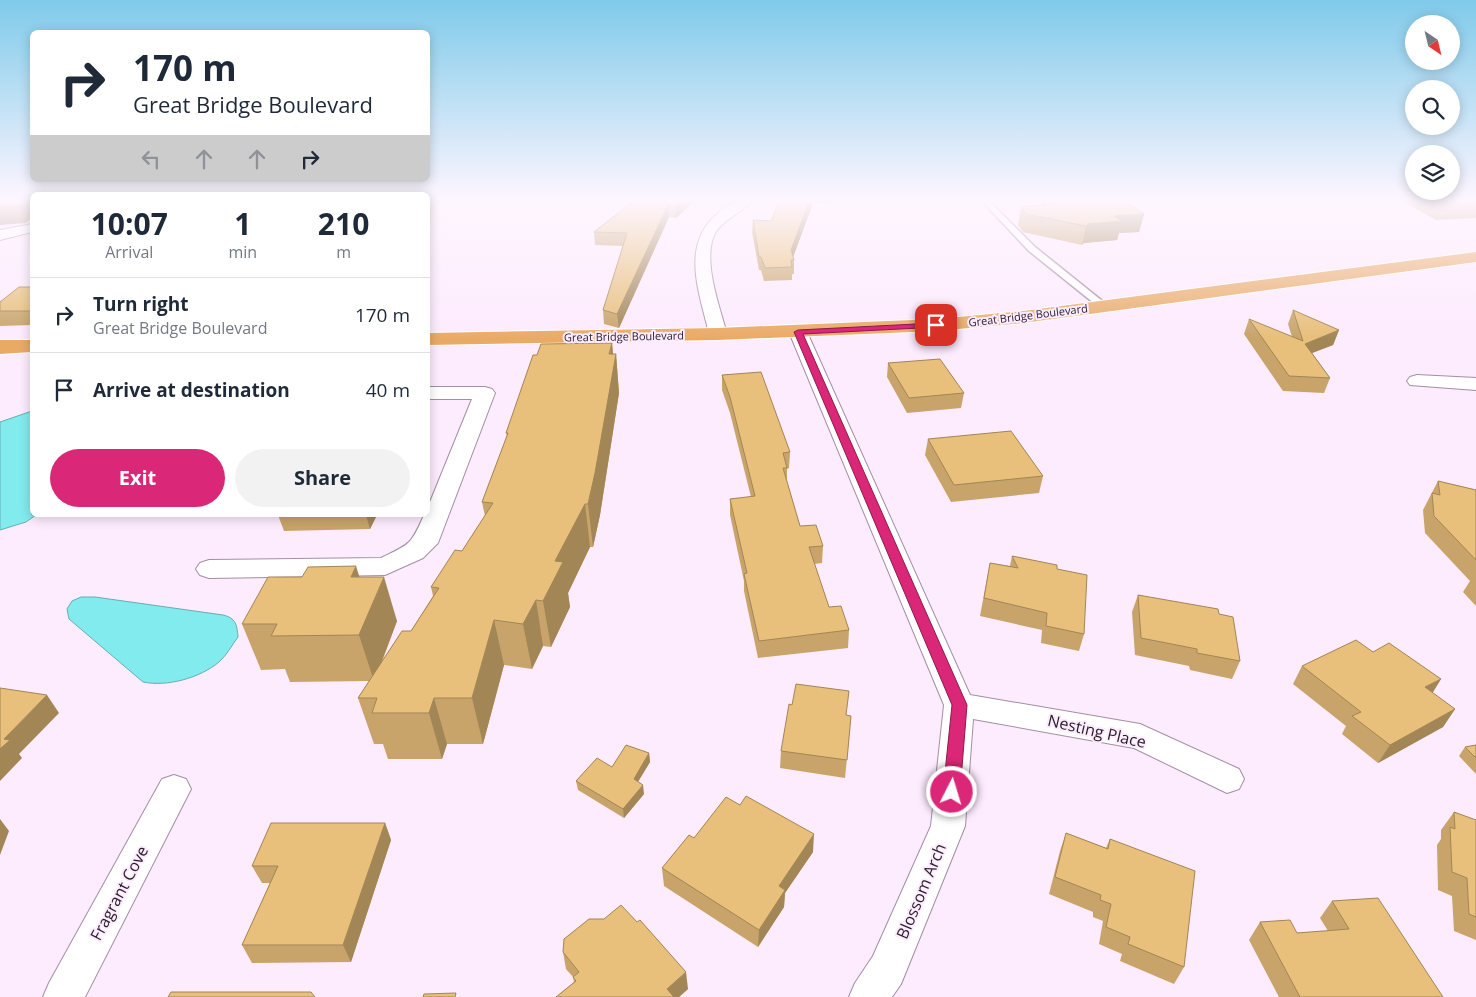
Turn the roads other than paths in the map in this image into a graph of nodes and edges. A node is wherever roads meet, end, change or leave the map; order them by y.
1 (703, 246) edge
2 (1029, 246) edge
3 (1476, 257) edge
4 (1103, 306) junction
5 (798, 332) junction
6 (718, 334) junction
7 (430, 340) edge
8 (30, 346) edge
9 (0, 347) edge
10 (1417, 381) dead end
11 (1476, 384) edge
12 (430, 393) edge
13 (209, 569) dead end
14 (959, 705) junction
15 (1227, 779) dead end
16 (174, 789) dead end
17 (63, 997) edge
18 (870, 997) edge

1 - 6 street
2 - 4 lane
3 - 4 main road, Great Bridge Boulevard
4 - 5 main road, Great Bridge Boulevard
5 - 6 main road, Great Bridge Boulevard
5 - 14 street, Blossom Arch
6 - 7 main road, Great Bridge Boulevard
8 - 9 main road
10 - 11 street
12 - 13 street
14 - 15 street, Nesting Place
14 - 18 street, Blossom Arch
16 - 17 street, Fragrant Cove

